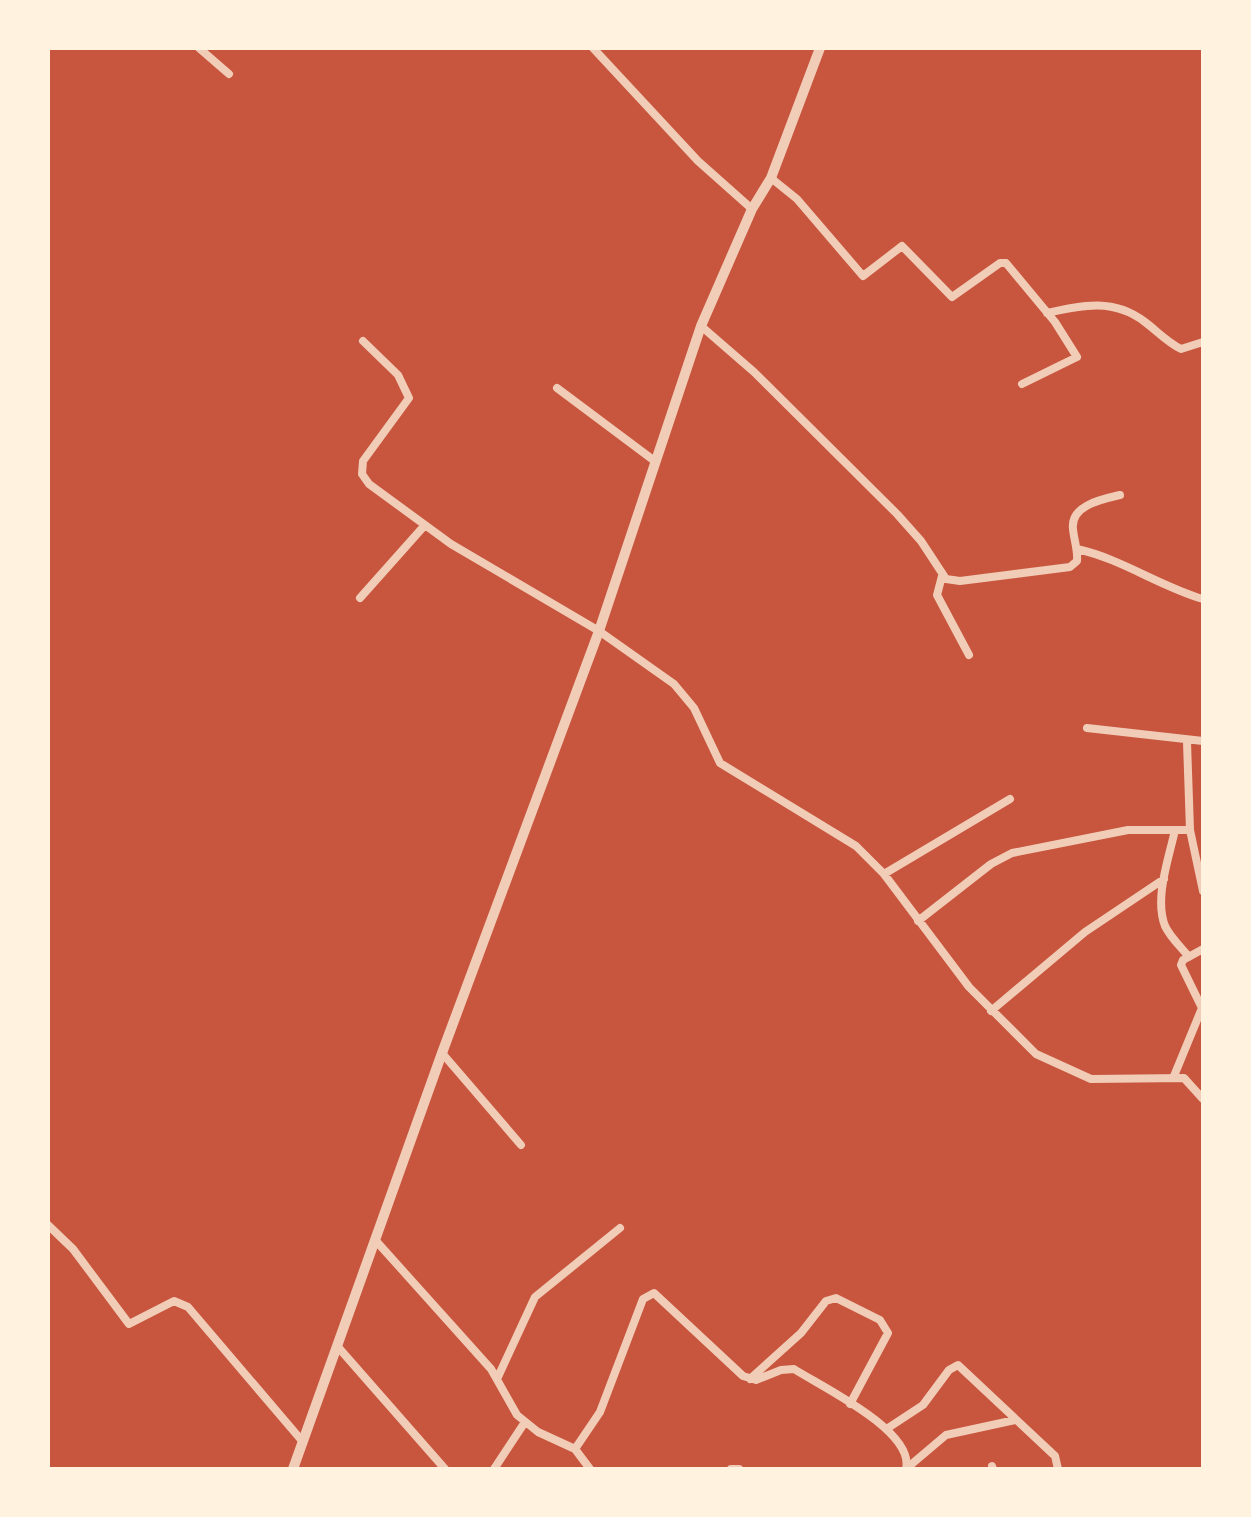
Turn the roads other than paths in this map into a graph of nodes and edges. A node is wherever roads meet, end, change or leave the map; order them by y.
1 (199, 48) edge
2 (593, 48) edge
3 (820, 48) edge
4 (229, 74) dead end
5 (771, 178) junction
6 (752, 209) junction
7 (1047, 313) junction
8 (701, 326) junction
9 (363, 341) dead end
10 (1203, 342) edge
11 (1022, 384) dead end
12 (557, 388) dead end
13 (656, 462) junction
14 (1120, 495) dead end
15 (425, 525) junction
16 (1077, 549) junction
17 (942, 576) junction
18 (360, 598) dead end
19 (1203, 599) edge
20 (599, 631) junction
21 (969, 655) dead end
22 (1087, 728) dead end
23 (1203, 741) edge
24 (1187, 742) junction
25 (1010, 799) dead end
26 (1175, 830) junction
27 (1190, 830) junction
28 (884, 874) junction
29 (1164, 879) junction
30 (1203, 891) edge
31 (918, 921) junction
32 (1203, 949) edge
33 (1189, 957) junction
34 (991, 1011) junction
35 (442, 1053) junction
36 (1174, 1076) junction
37 (1203, 1099) edge
38 (521, 1145) dead end
39 (48, 1225) edge
40 (620, 1228) dead end
41 (377, 1242) junction
42 (338, 1347) junction
43 (497, 1379) junction
44 (750, 1379) junction
45 (850, 1404) junction
46 (1015, 1420) junction
47 (525, 1422) junction
48 (888, 1428) junction
49 (303, 1442) junction
50 (575, 1449) junction
51 (293, 1469) edge
52 (445, 1469) edge
53 (494, 1469) edge
54 (590, 1469) edge
55 (731, 1469) edge
56 (739, 1469) edge
57 (906, 1469) edge
58 (1058, 1469) edge

1 - 4 street
2 - 6 street
3 - 5 street
5 - 6 street
5 - 7 street
6 - 8 street
7 - 10 street
7 - 11 street
8 - 13 street
8 - 17 street
9 - 15 street
12 - 13 street
13 - 20 street
14 - 16 street
15 - 18 street
15 - 20 street
16 - 17 street
16 - 19 street
17 - 21 street
20 - 28 street
20 - 35 street
22 - 24 street
23 - 24 street
24 - 27 street
25 - 28 street
26 - 27 street
26 - 29 street
26 - 31 street
27 - 30 street
28 - 31 street
29 - 33 street
29 - 34 street
31 - 34 street
32 - 33 street
33 - 36 street
34 - 36 street
35 - 38 street
35 - 41 street
36 - 37 street
39 - 49 street
40 - 43 street
41 - 42 street
41 - 43 street
42 - 49 street
42 - 52 street
43 - 47 street
44 - 45 street
44 - 45 street
44 - 50 street
45 - 48 street
46 - 48 street
46 - 57 street
46 - 58 street
47 - 50 street
47 - 53 street
48 - 57 street
49 - 51 street
50 - 54 street
55 - 56 street

